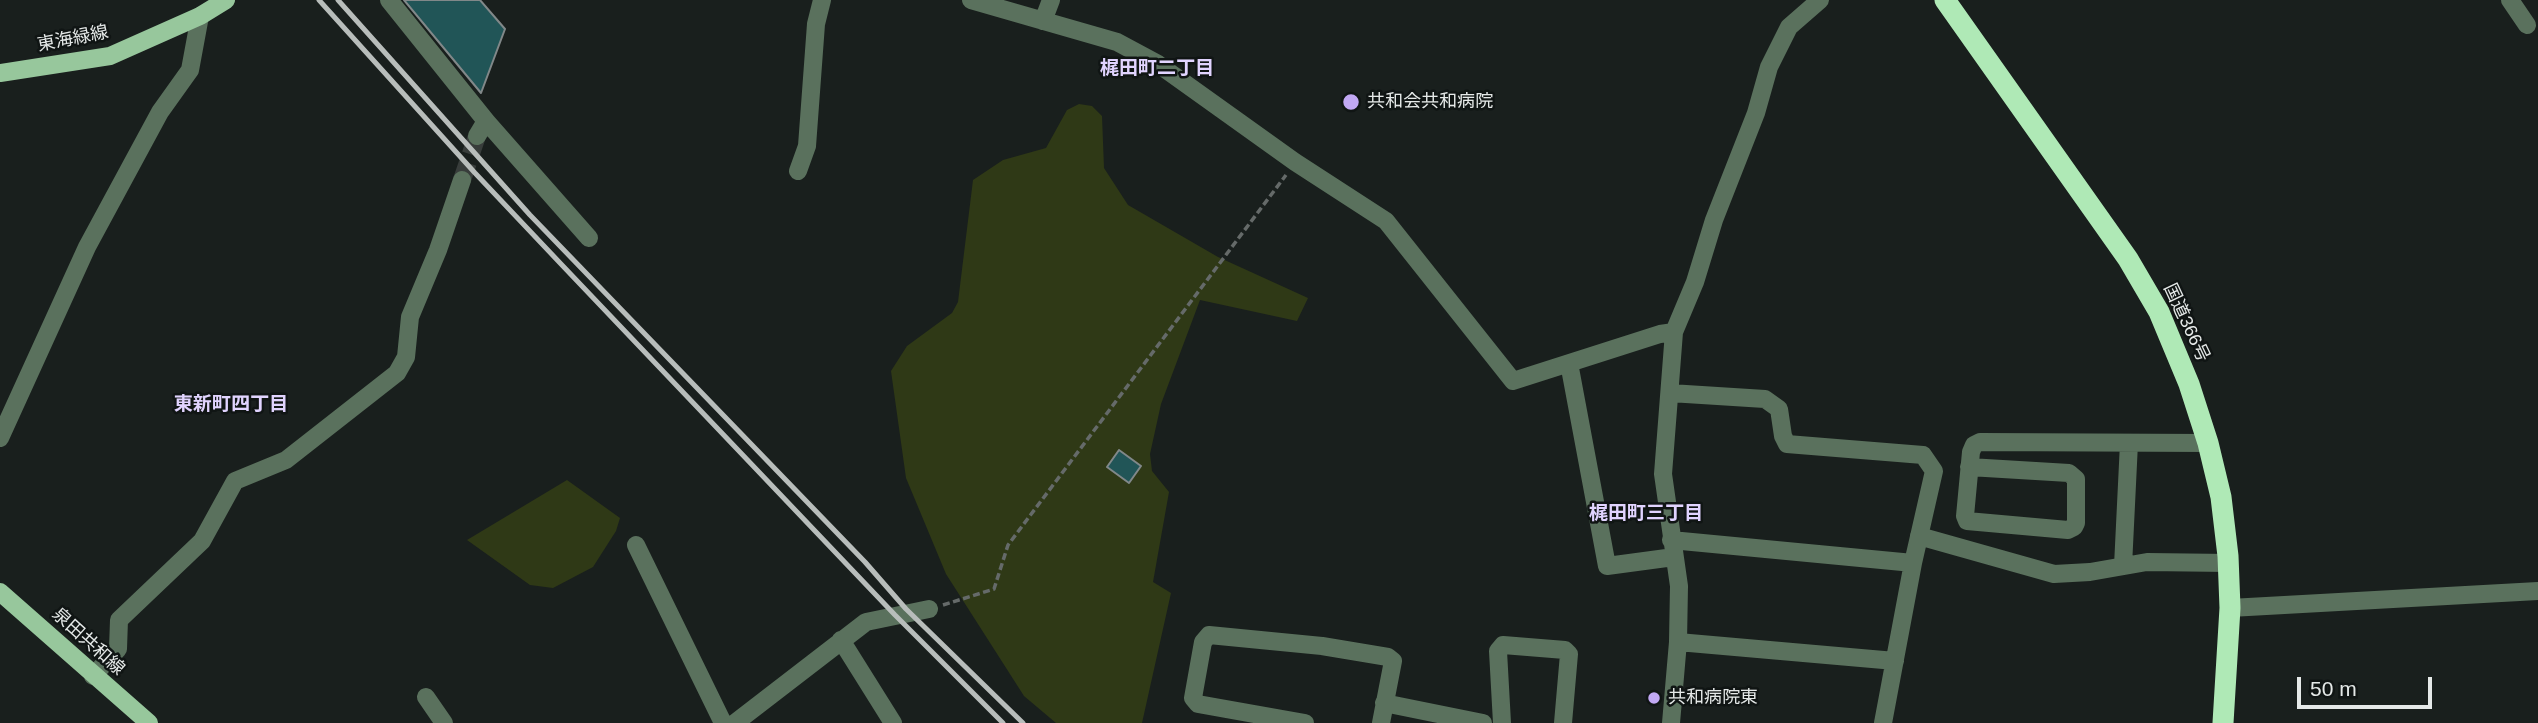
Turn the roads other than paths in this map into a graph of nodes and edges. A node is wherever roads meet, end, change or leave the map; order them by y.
1 (226, 0) edge
2 (389, 0) edge
3 (822, 0) edge
4 (971, 0) edge
5 (1051, 0) edge
6 (1819, 0) edge
7 (1945, 0) edge
8 (2510, 0) edge
9 (1008, 5) edge
10 (200, 16) junction
11 (1043, 21) junction
12 (2527, 24) dead end
13 (0, 74) edge
14 (798, 171) dead end
15 (463, 180) tunnel mouth
16 (589, 238) dead end
17 (1674, 332) junction
18 (1569, 363) junction
19 (1670, 393) junction
20 (0, 438) edge
21 (2129, 443) junction
22 (2208, 443) junction
23 (1969, 467) junction
24 (1919, 536) junction
25 (636, 545) dead end
26 (1672, 549) junction
27 (2229, 562) junction
28 (1913, 563) junction
29 (2123, 566) junction
30 (2538, 591) edge
31 (0, 592) edge
32 (2230, 608) junction
33 (929, 609) road end
34 (841, 640) junction
35 (1678, 642) junction
36 (1895, 661) junction
37 (93, 676) junction
38 (426, 697) dead end
39 (1384, 703) junction
40 (149, 723) edge
41 (444, 723) edge
42 (723, 723) edge
43 (735, 723) edge
44 (893, 723) edge
45 (1305, 723) edge
46 (1381, 723) edge
47 (1483, 723) edge
48 (1502, 723) edge
49 (1563, 723) edge
50 (1671, 723) edge
51 (1883, 723) edge
52 (2223, 723) edge

1 - 10 main road, 東海緑線
2 - 16 street
3 - 14 street
4 - 9 street
5 - 11 street
6 - 17 street
7 - 22 highway, 国道366号
8 - 12 street
9 - 11 street
10 - 13 main road, 東海緑線
10 - 20 street
11 - 18 street
15 - 37 street
17 - 18 street
17 - 19 street
18 - 26 street
19 - 24 street
19 - 26 street
21 - 22 street
21 - 23 street
21 - 29 street
22 - 27 highway, 国道366号
23 - 23 street
24 - 28 street
24 - 29 street
25 - 42 street
26 - 28 street
26 - 35 street
27 - 29 street
27 - 32 highway, 国道366号
28 - 36 street
30 - 32 street
31 - 37 main road, 泉田共和線
32 - 52 highway, 国道366号
33 - 34 street
34 - 43 street
34 - 44 street
35 - 36 street
35 - 50 street
36 - 51 street
37 - 40 main road, 泉田共和線
38 - 41 street
39 - 45 street
39 - 46 street
39 - 47 street
48 - 49 street

